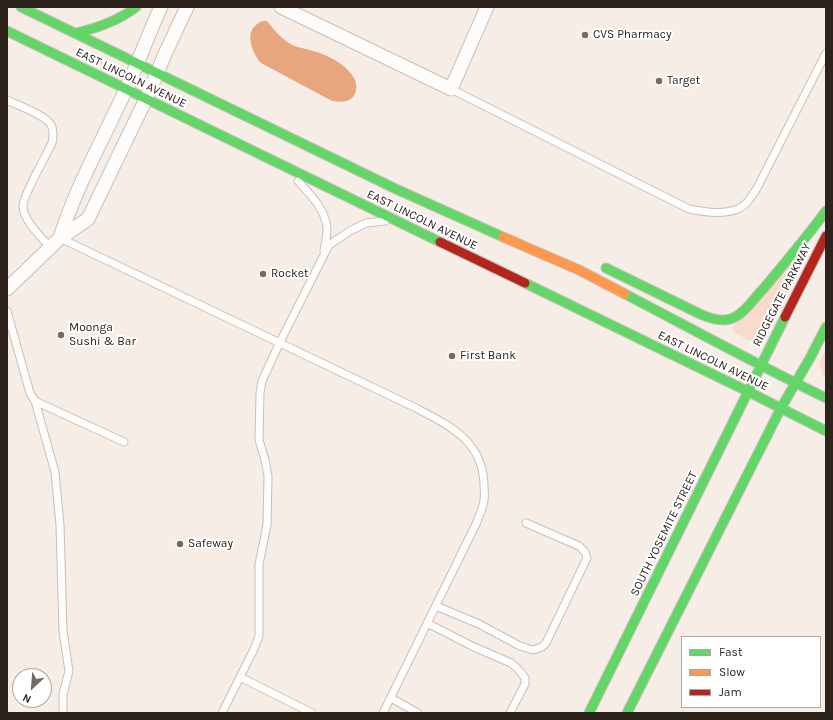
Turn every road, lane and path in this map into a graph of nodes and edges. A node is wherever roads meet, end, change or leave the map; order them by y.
1 (21, 7) edge
2 (136, 7) edge
3 (161, 7) edge
4 (187, 7) edge
5 (281, 7) edge
6 (487, 7) edge
7 (300, 11) edge
8 (7, 31) edge
9 (76, 33) junction
10 (826, 53) edge
11 (137, 63) junction
12 (157, 73) junction
13 (127, 88) junction
14 (451, 89) junction
15 (146, 99) junction
16 (7, 100) edge
17 (282, 165) junction
18 (826, 211) edge
19 (402, 224) junction
20 (826, 236) edge
21 (60, 238) junction
22 (50, 247) junction
23 (324, 255) junction
24 (579, 270) junction
25 (7, 289) edge
26 (7, 311) edge
27 (826, 327) edge
28 (280, 342) junction
29 (759, 365) junction
30 (796, 382) junction
31 (747, 391) junction
32 (826, 398) edge
33 (35, 401) junction
34 (781, 408) junction
35 (826, 431) edge
36 (124, 442) dead end
37 (526, 523) dead end
38 (436, 606) junction
39 (427, 623) junction
40 (240, 677) junction
41 (391, 698) junction
42 (63, 713) edge
43 (222, 713) edge
44 (312, 713) edge
45 (383, 713) edge
46 (418, 713) edge
47 (510, 713) edge
48 (589, 713) edge
49 (627, 713) edge

1 - 9 main road, EAST LINCOLN AVENUE
2 - 9 main road
3 - 11 street
4 - 12 street
5 - 7 street
6 - 14 street
7 - 14 street
8 - 13 main road, EAST LINCOLN AVENUE
9 - 11 main road, EAST LINCOLN AVENUE
10 - 14 lane
11 - 12 main road, EAST LINCOLN AVENUE
11 - 13 street
12 - 15 street
12 - 24 main road, EAST LINCOLN AVENUE
13 - 15 main road, EAST LINCOLN AVENUE
13 - 21 street
15 - 17 main road, EAST LINCOLN AVENUE
15 - 21 street
16 - 22 lane
17 - 19 main road, EAST LINCOLN AVENUE
17 - 23 lane
18 - 24 main road
19 - 23 lane
19 - 31 main road, EAST LINCOLN AVENUE
20 - 29 main road, RIDGEGATE PARKWAY
21 - 22 street
21 - 28 lane
22 - 25 street
23 - 28 lane
24 - 29 main road, EAST LINCOLN AVENUE
26 - 33 lane
27 - 30 main road
28 - 38 lane
28 - 40 lane
29 - 30 main road, EAST LINCOLN AVENUE
29 - 31 main road, SOUTH YOSEMITE STREET
30 - 32 main road, EAST LINCOLN AVENUE
30 - 34 main road
31 - 34 main road, EAST LINCOLN AVENUE
31 - 48 main road, SOUTH YOSEMITE STREET
33 - 36 lane
33 - 42 lane
34 - 35 main road, EAST LINCOLN AVENUE
34 - 49 main road
37 - 38 lane
38 - 39 lane
39 - 41 lane
39 - 47 lane
40 - 43 lane
40 - 44 lane
41 - 45 lane
41 - 46 lane

